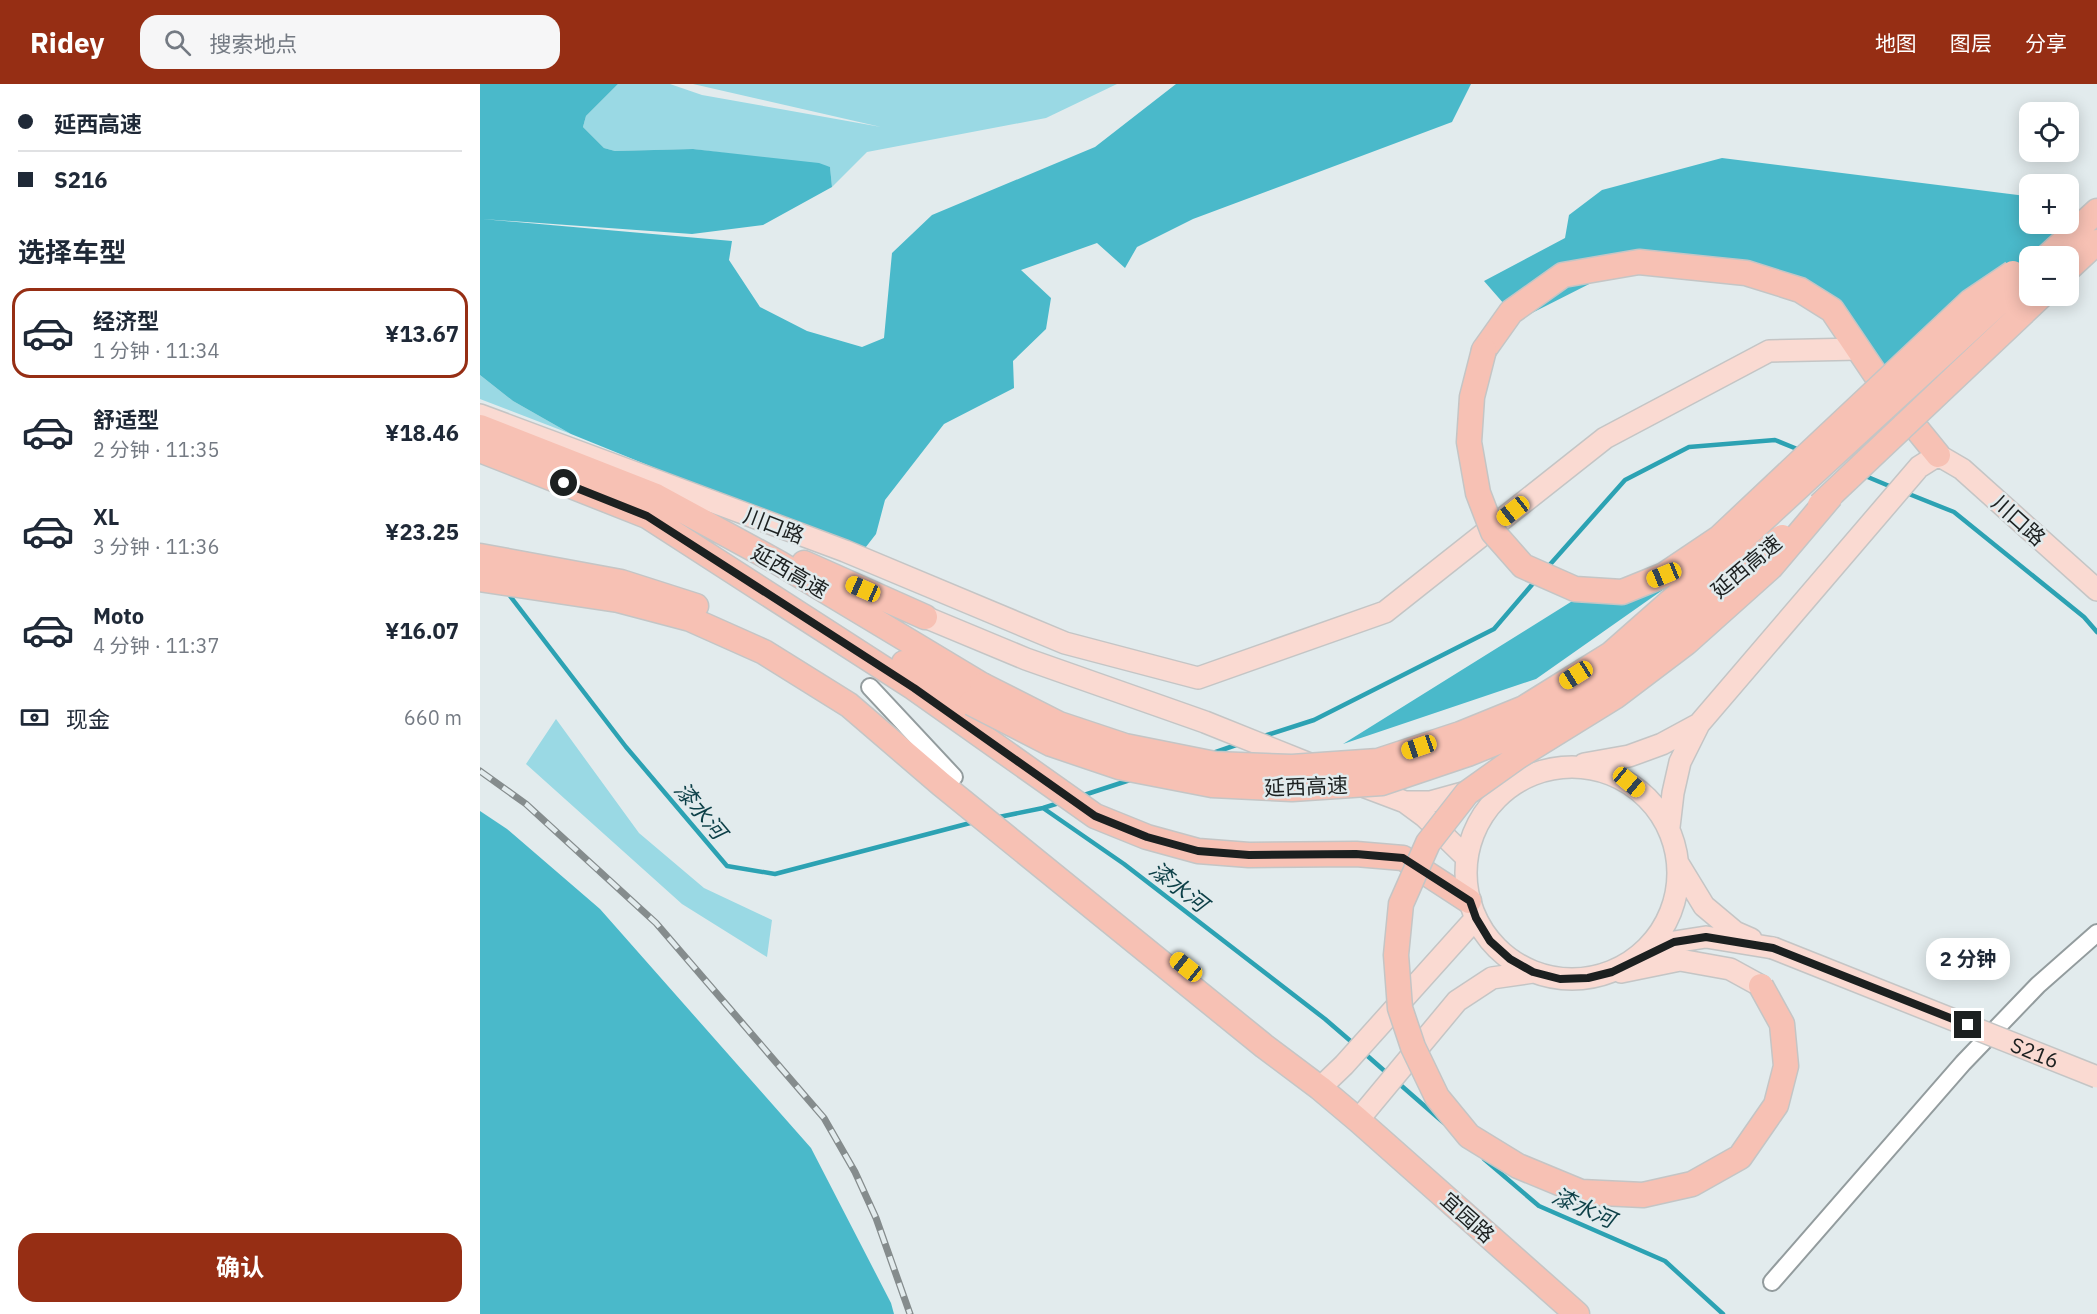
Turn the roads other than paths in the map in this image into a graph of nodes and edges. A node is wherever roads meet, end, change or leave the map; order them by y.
1 (2092, 231) edge
2 (2059, 246) edge
3 (2066, 246) edge
4 (2079, 252) edge
5 (2019, 269) edge
6 (2019, 284) edge
7 (2030, 306) edge
8 (1858, 350) junction
9 (480, 415) edge
10 (480, 427) edge
11 (480, 450) edge
12 (1928, 461) junction
13 (1831, 496) junction
14 (652, 506) junction
15 (480, 556) edge
16 (480, 579) edge
17 (2097, 590) edge
18 (925, 617) joint
19 (1065, 643) junction
20 (870, 687) dead end
21 (1116, 691) junction
22 (977, 694) junction
23 (1699, 724) junction
24 (1572, 766) junction
25 (1529, 775) junction
26 (954, 777) junction
27 (1405, 802) junction
28 (1669, 827) junction
29 (1467, 858) junction
30 (1679, 865) junction
31 (1473, 910) junction
32 (2097, 933) edge
33 (1773, 948) junction
34 (1633, 961) junction
35 (1533, 972) junction
36 (1588, 978) junction
37 (1761, 986) joint
38 (1268, 1042) junction
39 (2097, 1077) edge
40 (1320, 1088) junction
41 (1358, 1120) junction
42 (1772, 1282) dead end
43 (1577, 1314) edge

1 - 2 highway
1 - 3 highway
1 - 4 highway
5 - 8 highway, bridge
6 - 22 highway, 延西高速, bridge
7 - 13 highway, 延西高速, bridge
8 - 12 highway
8 - 19 main road
9 - 19 main road, 川口路
10 - 14 highway, 延西高速
11 - 14 highway, 延西高速
12 - 17 main road, 川口路
12 - 23 main road
13 - 22 highway, 延西高速, bridge
13 - 37 highway, bridge
14 - 18 highway
14 - 22 highway, 延西高速
14 - 31 highway
15 - 26 highway
16 - 38 highway
18 - 21 main road
19 - 21 main road
20 - 26 street
21 - 27 main road
23 - 24 main road
23 - 28 main road
24 - 25 main road
24 - 28 main road
25 - 27 main road
25 - 29 main road
26 - 38 highway
27 - 29 main road
28 - 30 main road
29 - 31 main road
30 - 33 main road
30 - 34 main road
31 - 35 main road
31 - 40 main road
32 - 42 street
33 - 34 main road
33 - 39 main road, S216 / S216, bridge
34 - 36 main road
35 - 36 main road
35 - 41 main road
36 - 37 main road
38 - 40 highway, 宜园路
40 - 41 highway, 宜园路
41 - 43 highway, 宜园路

